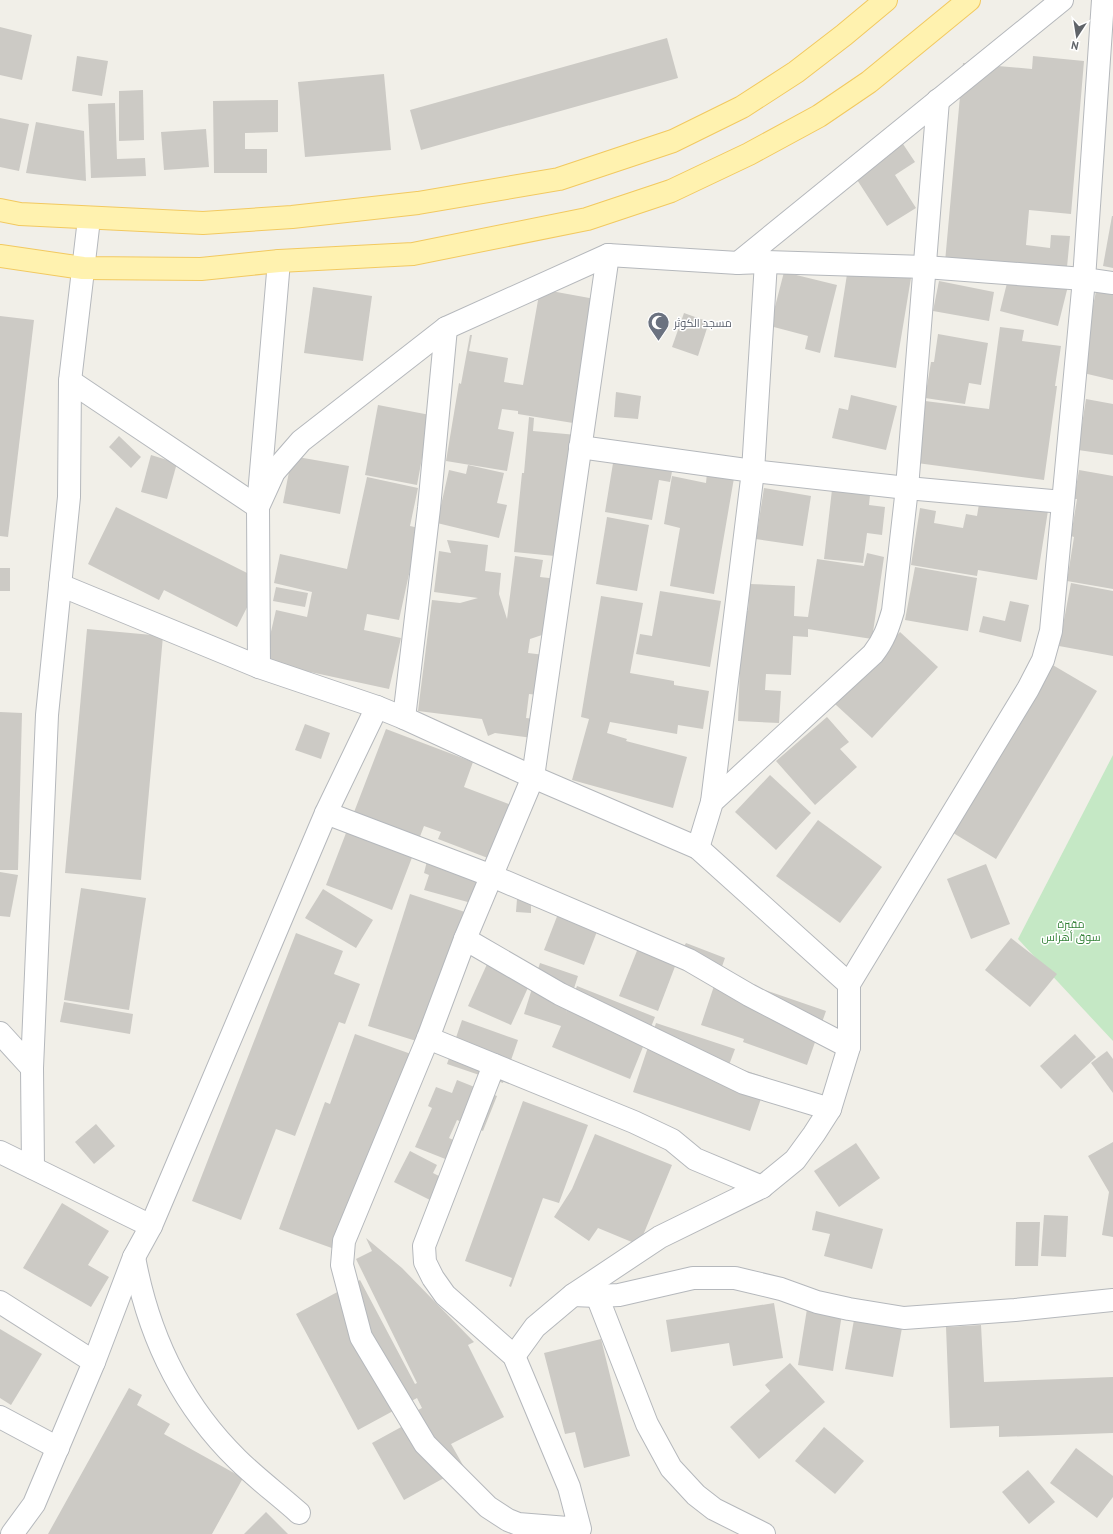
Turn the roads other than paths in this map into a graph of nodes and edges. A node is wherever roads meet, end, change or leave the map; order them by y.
1 (886, 0) edge
2 (969, 0) edge
3 (1062, 0) edge
4 (1103, 0) edge
5 (938, 100) junction
6 (0, 210) edge
7 (89, 219) junction
8 (608, 255) junction
9 (0, 256) edge
10 (280, 261) junction
11 (766, 262) junction
12 (738, 263) junction
13 (926, 267) junction
14 (83, 268) junction
15 (1084, 279) junction
16 (1113, 283) edge
17 (446, 328) junction
18 (70, 381) junction
19 (580, 447) junction
20 (753, 471) junction
21 (907, 488) junction
22 (1063, 502) junction
23 (258, 507) junction
24 (60, 585) junction
25 (259, 667) junction
26 (376, 707) junction
27 (404, 718) junction
28 (533, 777) junction
29 (712, 802) junction
30 (326, 813) junction
31 (698, 848) junction
32 (492, 876) junction
33 (465, 939) junction
34 (849, 984) junction
35 (0, 1033) edge
36 (428, 1038) junction
37 (849, 1047) junction
38 (494, 1065) junction
39 (32, 1068) junction
40 (830, 1108) junction
41 (0, 1152) edge
42 (33, 1168) junction
43 (762, 1187) junction
44 (151, 1226) junction
45 (134, 1257) junction
46 (573, 1295) junction
47 (597, 1296) junction
48 (1113, 1300) edge
49 (0, 1302) edge
50 (514, 1356) junction
51 (94, 1362) junction
52 (0, 1417) edge
53 (58, 1448) junction
54 (299, 1513) dead end
55 (581, 1532) edge
56 (12, 1534) edge
57 (764, 1534) edge

1 - 7 main road
2 - 10 main road
3 - 5 street
4 - 15 street
5 - 12 street
5 - 13 street
6 - 7 main road
7 - 14 street
8 - 12 street
8 - 17 street
8 - 19 street
9 - 14 main road
10 - 14 main road
10 - 23 street
11 - 12 street
11 - 13 street
11 - 20 street
13 - 15 street
13 - 21 street
14 - 18 street
15 - 16 street
15 - 22 street
17 - 23 street
17 - 27 street
18 - 23 street
18 - 24 street
19 - 20 street
19 - 28 street
20 - 21 street
20 - 29 street
21 - 22 street
21 - 29 street
22 - 34 street
23 - 25 street
24 - 25 street
24 - 39 street
25 - 26 street
26 - 27 street
26 - 30 street
27 - 28 street
28 - 31 street
28 - 32 street
29 - 31 street
30 - 32 street
30 - 44 street
31 - 34 street
32 - 33 street
32 - 37 street
33 - 36 street
33 - 40 street
34 - 37 street
35 - 39 street
36 - 38 street
36 - 55 street
37 - 40 street
38 - 43 street
38 - 50 street
39 - 42 street
40 - 43 street
41 - 42 street
42 - 44 street
43 - 46 street
44 - 45 street
45 - 51 street
45 - 54 street
46 - 47 street
46 - 50 street
47 - 48 street
47 - 57 street
49 - 51 street
50 - 55 street
51 - 53 street
52 - 53 street
53 - 56 street

